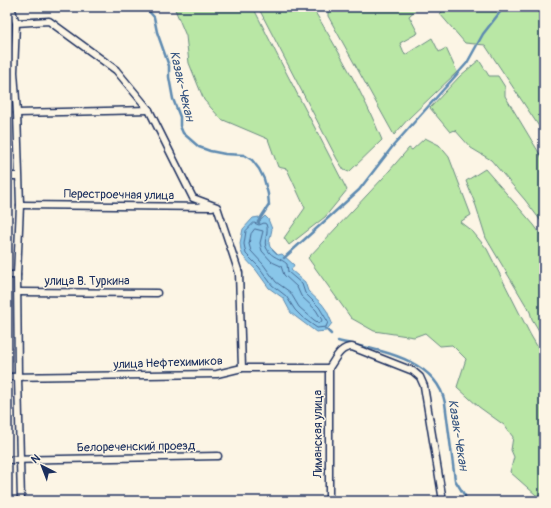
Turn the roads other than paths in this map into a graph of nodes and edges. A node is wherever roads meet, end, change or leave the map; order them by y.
1 (11, 7) edge
2 (16, 23) junction
3 (7, 72) edge
4 (14, 72) junction
5 (149, 110) junction
6 (17, 113) junction
7 (7, 176) edge
8 (18, 176) junction
9 (20, 205) junction
10 (217, 207) junction
11 (7, 275) edge
12 (17, 275) junction
13 (18, 292) junction
14 (156, 293) dead end
15 (242, 368) junction
16 (329, 368) junction
17 (18, 377) junction
18 (7, 378) edge
19 (218, 456) dead end
20 (7, 460) edge
21 (21, 460) junction
22 (21, 501) edge
23 (329, 501) edge
24 (443, 501) edge

1 - 2 street
2 - 4 street
2 - 5 street
3 - 4 street
4 - 6 street
5 - 6 street
5 - 10 street
6 - 8 street
7 - 8 street
8 - 9 street
9 - 10 street, Перестроечная улица
9 - 12 street
10 - 15 street
11 - 12 street
12 - 13 street
13 - 14 street, улица В. Туркина
13 - 17 street
15 - 16 street, улица Нефтехимиков
15 - 17 street, улица Нефтехимиков
16 - 23 street, Лиманская улица
16 - 24 street
17 - 18 street, улица Нефтехимиков
17 - 21 street
19 - 21 street, Белореченский проезд
20 - 21 street, Белореченский проезд
21 - 22 street

